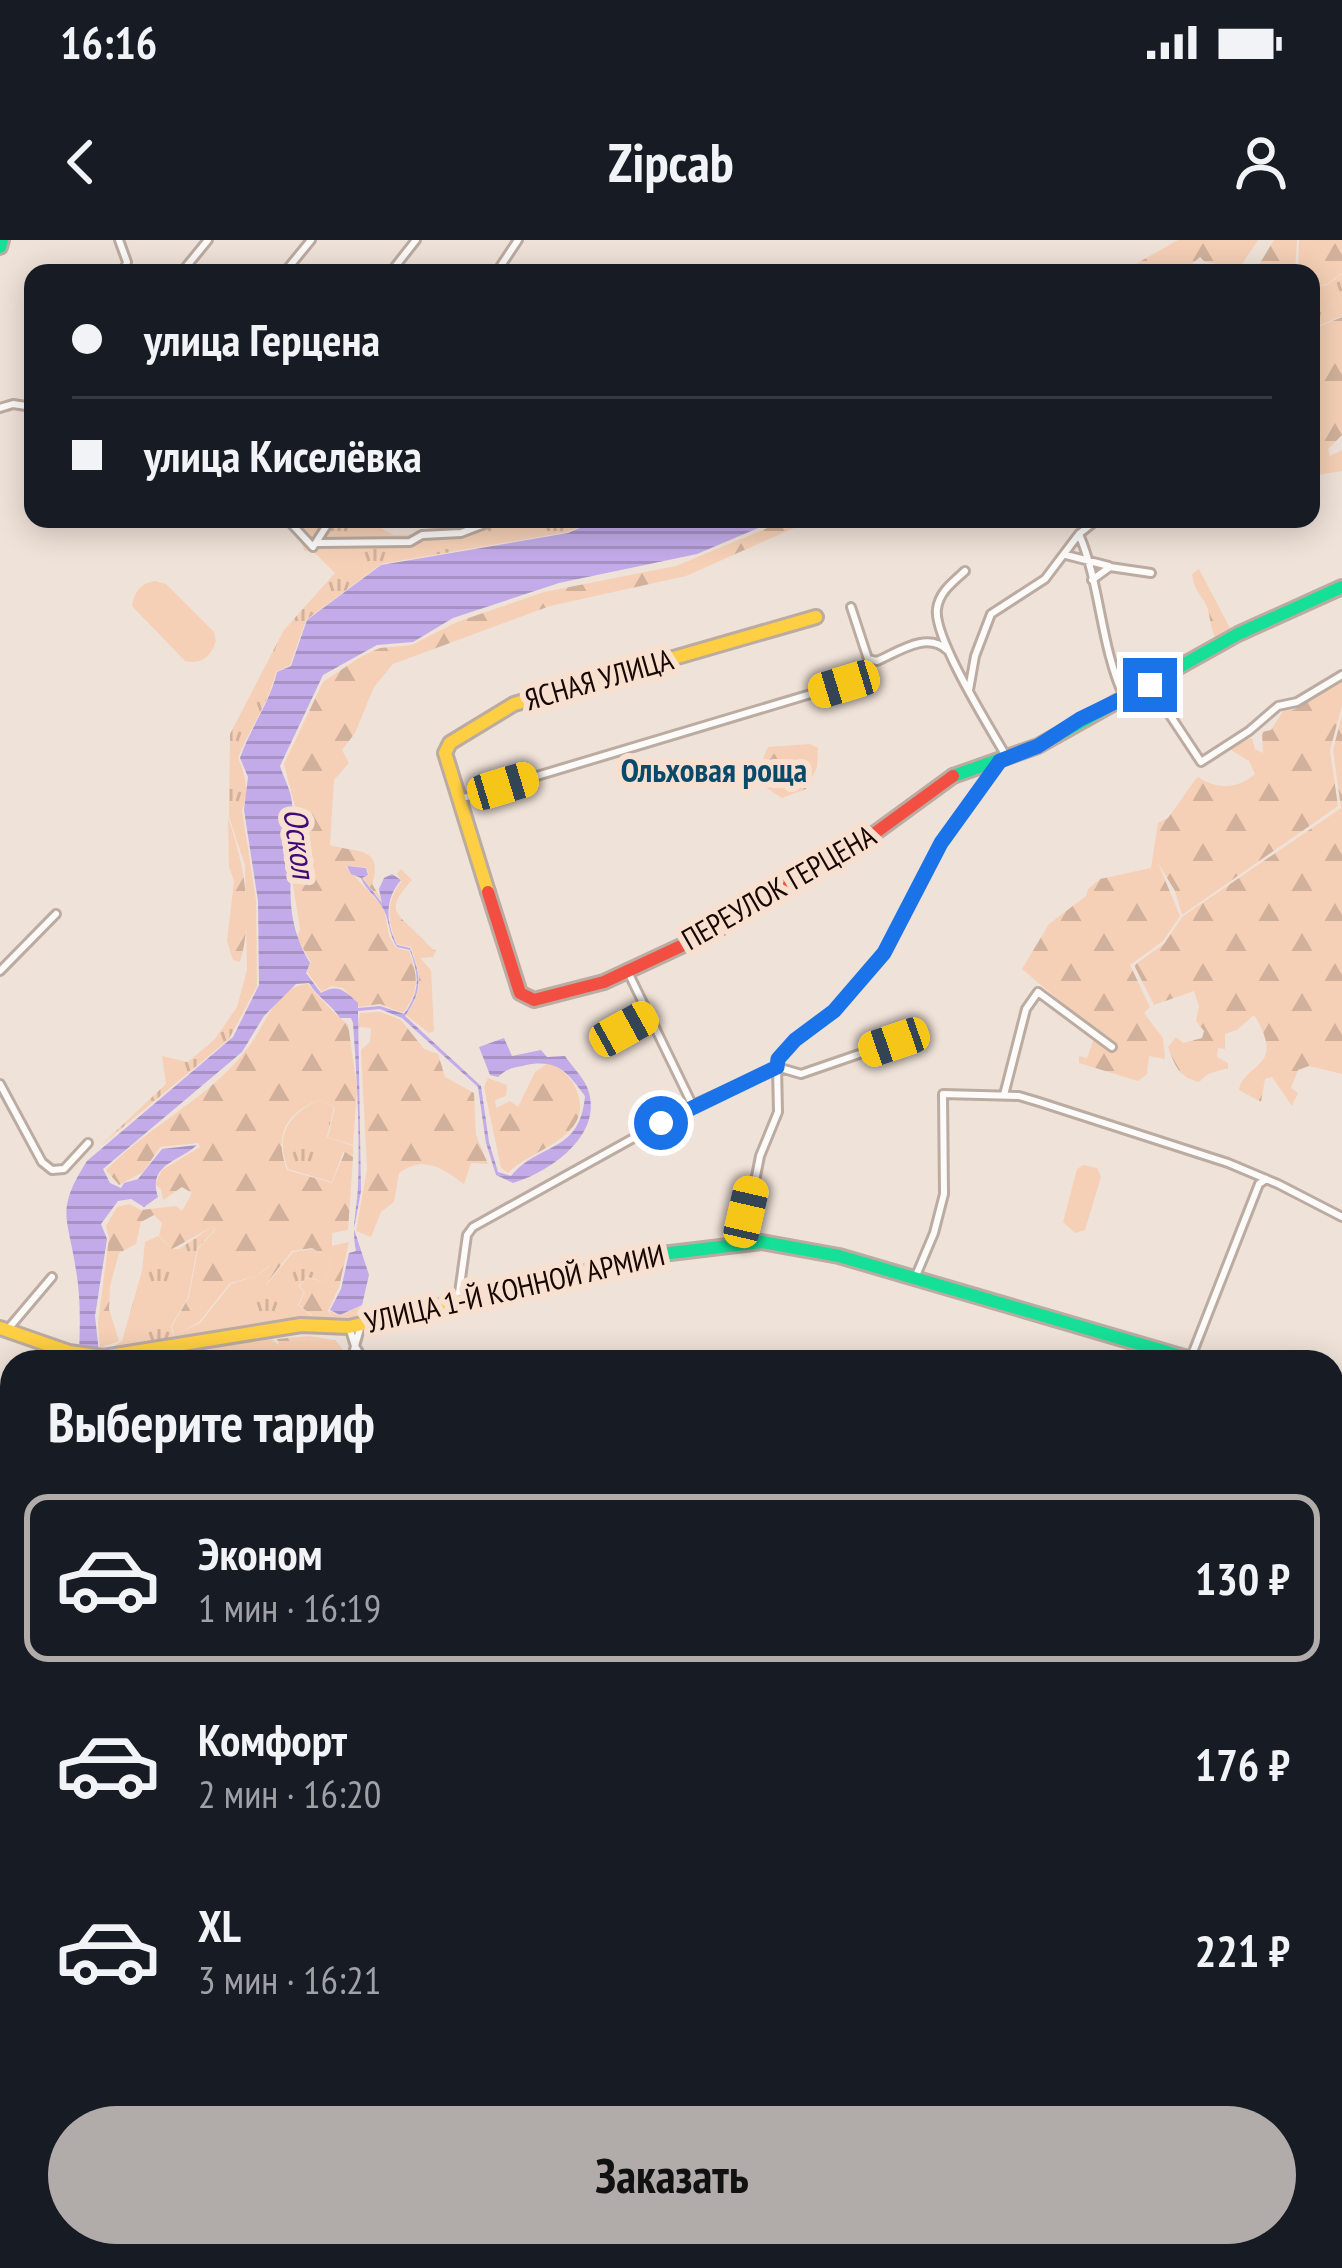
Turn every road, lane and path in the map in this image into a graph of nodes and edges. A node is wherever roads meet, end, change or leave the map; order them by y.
1 (208, 240) edge
2 (311, 240) edge
3 (397, 240) edge
4 (416, 240) edge
5 (409, 249) junction
6 (188, 264) edge
7 (291, 264) edge
8 (397, 264) edge
9 (297, 528) edge
10 (325, 528) edge
11 (472, 528) edge
12 (1087, 528) edge
13 (1079, 535) junction
14 (315, 545) junction
15 (1066, 555) junction
16 (1090, 564) junction
17 (1109, 567) junction
18 (965, 571) dead end
19 (1151, 573) dead end
20 (1092, 580) junction
21 (1342, 587) edge
22 (851, 607) dead end
23 (816, 617) dead end
24 (953, 655) junction
25 (1342, 675) edge
26 (844, 684) dead end
27 (1150, 685) junction
28 (969, 691) junction
29 (1124, 697) junction
30 (1004, 760) junction
31 (460, 799) junction
32 (56, 914) dead end
33 (0, 971) edge
34 (628, 972) junction
35 (604, 982) joint
36 (649, 1015) junction
37 (894, 1042) dead end
38 (598, 1043) dead end
39 (1112, 1047) dead end
40 (777, 1067) junction
41 (0, 1084) edge
42 (1004, 1095) junction
43 (692, 1105) junction
44 (88, 1143) dead end
45 (1266, 1179) junction
46 (1342, 1217) edge
47 (743, 1243) junction
48 (52, 1277) dead end
49 (915, 1278) junction
50 (458, 1300) junction
51 (355, 1326) junction
52 (3, 1329) edge
53 (356, 1346) junction
54 (45, 1350) edge
55 (145, 1350) edge
56 (355, 1350) edge
57 (358, 1350) edge
58 (1162, 1350) edge
59 (1200, 1350) edge

1 - 6 street
2 - 7 street
3 - 5 street
4 - 5 street
5 - 8 street
9 - 14 street
10 - 14 street
11 - 14 street
12 - 13 street
13 - 15 street
13 - 16 street
15 - 16 street
15 - 28 street
16 - 17 street
16 - 20 street
17 - 19 street
17 - 20 street
18 - 24 street
20 - 29 street
21 - 27 street
22 - 24 street
23 - 31 street, ЯСНАЯ УЛИЦА
24 - 28 street
25 - 27 street
26 - 31 street
27 - 29 street
28 - 30 street
29 - 30 street
30 - 34 street, ПЕРЕУЛОК ГЕРЦЕНА
30 - 40 street
31 - 35 street, ЯСНАЯ УЛИЦА
32 - 33 street
34 - 35 street, ПЕРЕУЛОК ГЕРЦЕНА
34 - 36 street
36 - 38 street
36 - 43 street
37 - 40 street
39 - 42 street
40 - 43 street
40 - 47 street
41 - 44 street
42 - 45 street
42 - 49 street
43 - 50 street
45 - 46 street
45 - 59 street
47 - 49 street, УЛИЦА 1-Й КОННОЙ АРМИИ
47 - 50 street, УЛИЦА 1-Й КОННОЙ АРМИИ
48 - 52 street
49 - 58 street, УЛИЦА 1-Й КОННОЙ АРМИИ
50 - 51 street, УЛИЦА 1-Й КОННОЙ АРМИИ
51 - 53 street
51 - 55 street, УЛИЦА 1-Й КОННОЙ АРМИИ
52 - 54 street, УЛИЦА 1-Й КОННОЙ АРМИИ
53 - 56 street
53 - 57 street

